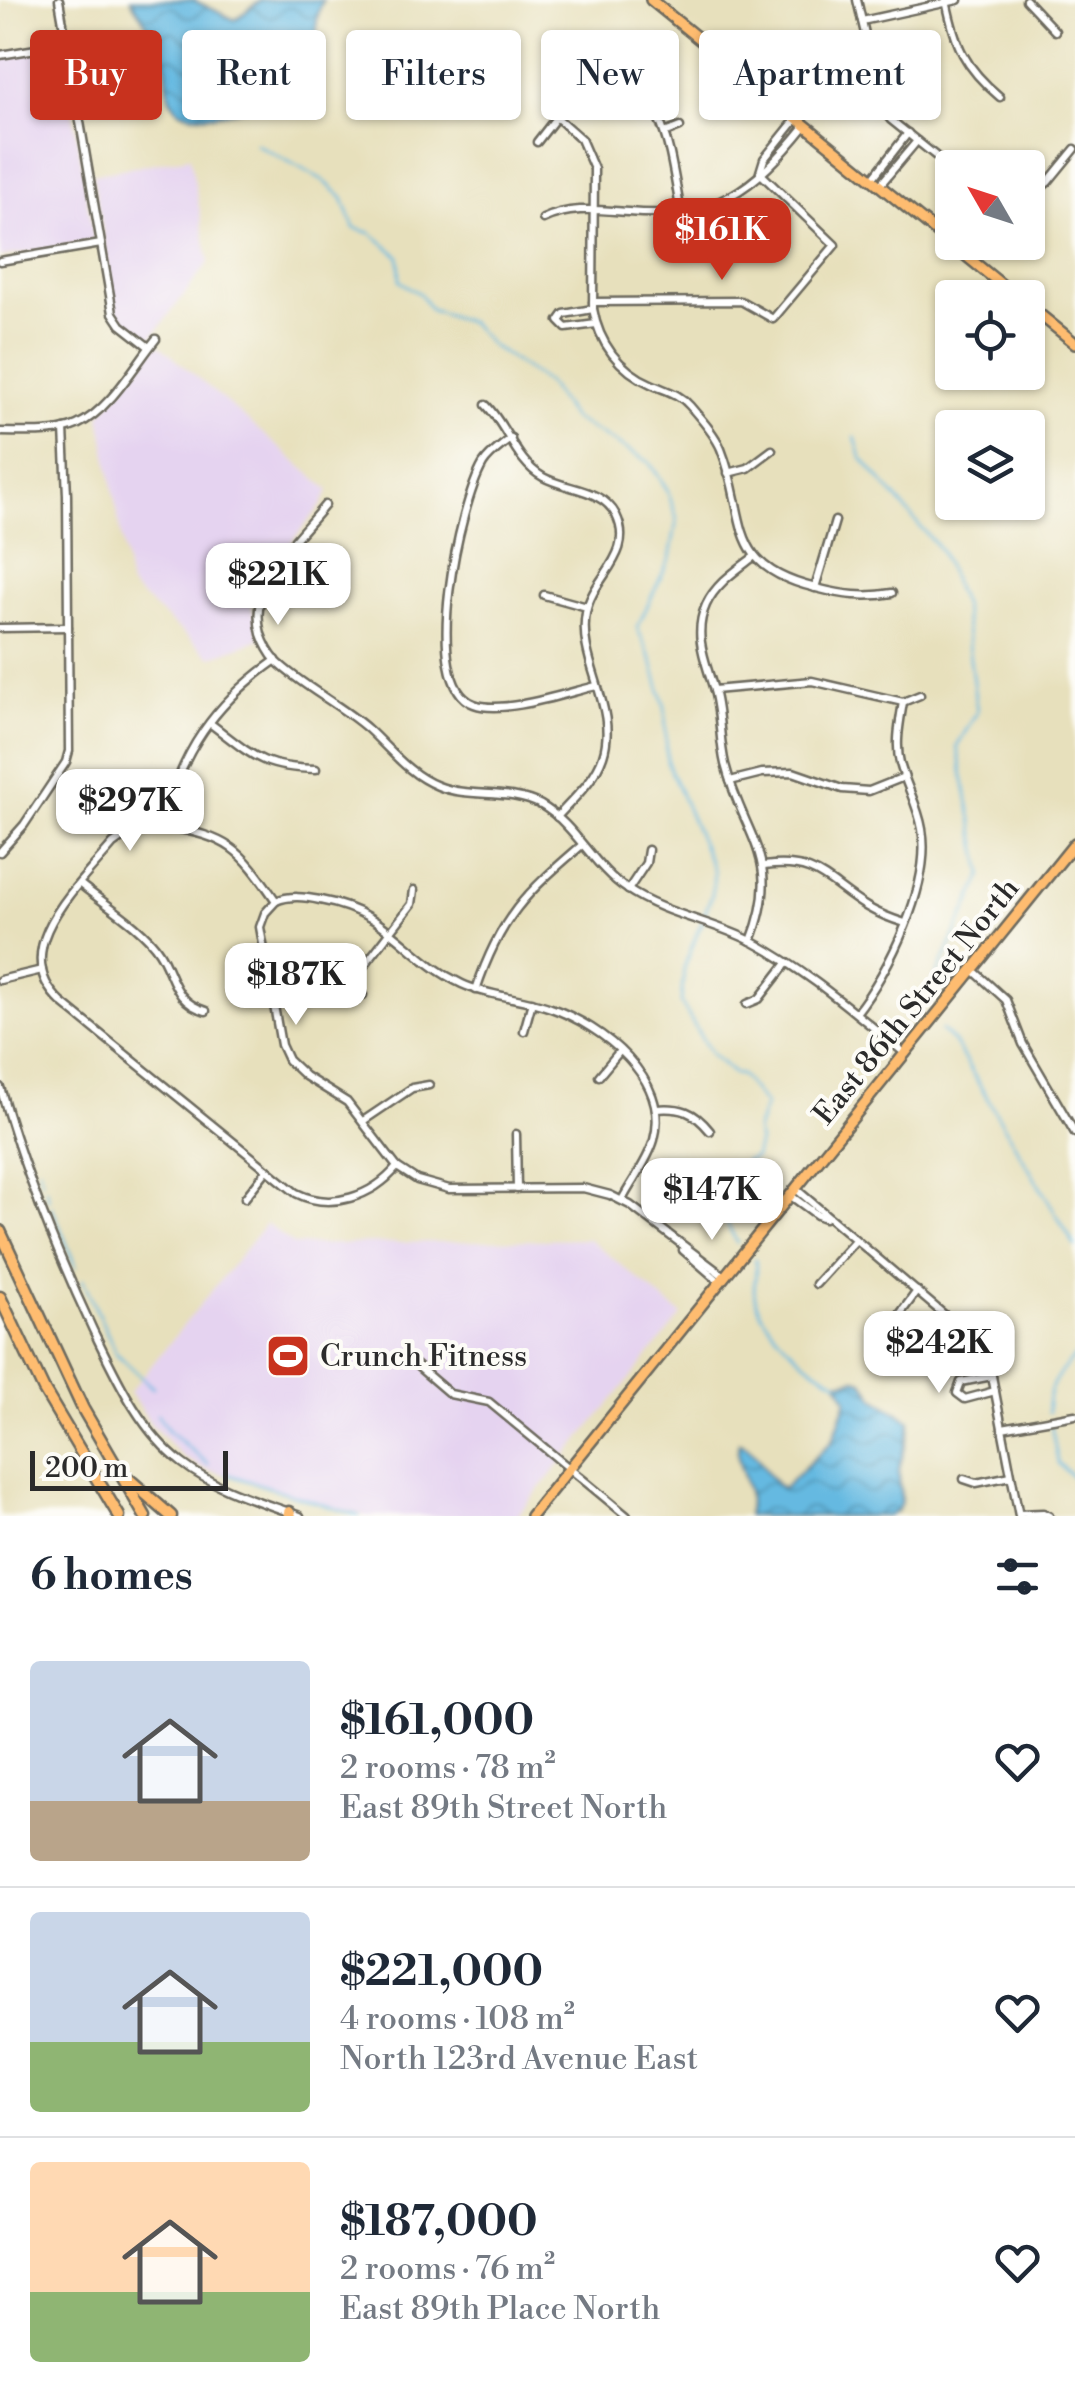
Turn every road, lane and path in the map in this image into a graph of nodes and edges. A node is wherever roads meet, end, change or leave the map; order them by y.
1 (59, 0) edge
2 (651, 0) edge
3 (857, 0) edge
4 (958, 0) edge
5 (1026, 0) edge
6 (946, 1) edge
7 (862, 21) junction
8 (64, 30) edge
9 (1055, 30) dead end
10 (30, 50) edge
11 (0, 55) edge
12 (1000, 97) dead end
13 (79, 120) edge
14 (552, 120) edge
15 (560, 120) edge
16 (658, 120) edge
17 (801, 122) junction
18 (680, 128) dead end
19 (666, 132) junction
20 (908, 134) junction
21 (918, 141) junction
22 (536, 142) dead end
23 (1075, 149) edge
24 (935, 155) edge
25 (760, 173) junction
26 (876, 182) junction
27 (1045, 184) edge
28 (593, 210) junction
29 (681, 213) junction
30 (544, 219) dead end
31 (101, 244) junction
32 (0, 261) edge
33 (996, 280) edge
34 (593, 305) junction
35 (1045, 319) edge
36 (596, 324) junction
37 (156, 339) dead end
38 (1075, 343) edge
39 (149, 347) junction
40 (486, 405) dead end
41 (64, 430) junction
42 (0, 432) edge
43 (512, 438) junction
44 (772, 450) dead end
45 (728, 473) junction
46 (325, 506) dead end
47 (834, 521) dead end
48 (755, 556) junction
49 (815, 588) junction
50 (892, 592) dead end
51 (544, 595) dead end
52 (586, 607) junction
53 (68, 627) junction
54 (0, 628) edge
55 (276, 660) junction
56 (596, 686) junction
57 (714, 690) junction
58 (920, 695) dead end
59 (902, 702) junction
60 (210, 724) junction
61 (316, 769) dead end
62 (904, 777) junction
63 (730, 781) junction
64 (557, 817) junction
65 (165, 826) junction
66 (1075, 843) edge
67 (582, 844) junction
68 (648, 850) dead end
69 (0, 852) edge
70 (764, 866) junction
71 (80, 884) junction
72 (414, 890) dead end
73 (628, 890) junction
74 (276, 901) junction
75 (905, 923) junction
76 (391, 930) junction
77 (751, 941) junction
78 (787, 963) junction
79 (42, 970) junction
80 (973, 970) junction
81 (0, 980) edge
82 (476, 990) junction
83 (363, 995) dead end
84 (532, 1002) junction
85 (747, 1004) dead end
86 (206, 1011) dead end
87 (856, 1013) junction
88 (524, 1031) dead end
89 (619, 1052) junction
90 (906, 1054) junction
91 (599, 1076) dead end
92 (429, 1085) dead end
93 (0, 1087) edge
94 (656, 1108) junction
95 (363, 1121) junction
96 (710, 1131) dead end
97 (1075, 1133) edge
98 (516, 1134) dead end
99 (397, 1167) junction
100 (267, 1170) junction
101 (517, 1189) junction
102 (794, 1192) junction
103 (245, 1198) dead end
104 (622, 1200) junction
105 (0, 1231) edge
106 (855, 1241) junction
107 (723, 1280) junction
108 (816, 1284) dead end
109 (918, 1291) junction
110 (0, 1297) edge
111 (892, 1335) dead end
112 (415, 1364) dead end
113 (992, 1376) junction
114 (995, 1392) junction
115 (1075, 1414) edge
116 (1002, 1428) junction
117 (115, 1466) junction
118 (571, 1466) junction
119 (1012, 1476) junction
120 (964, 1479) dead end
121 (294, 1515) edge
122 (1020, 1515) edge
123 (119, 1516) edge
124 (146, 1516) edge
125 (171, 1516) edge
126 (531, 1516) edge
127 (627, 1516) edge
128 (1048, 1516) edge

1 - 8 street
2 - 17 main road
3 - 7 street
4 - 6 street
5 - 9 street
6 - 7 street
6 - 12 street
7 - 20 street
10 - 11 street
13 - 31 street
14 - 22 street
15 - 28 street
16 - 19 street
17 - 25 street
17 - 26 main road
18 - 19 street
19 - 29 street
20 - 21 street
20 - 26 street
21 - 24 street
21 - 26 street
23 - 27 street
25 - 29 street
25 - 34 street
26 - 33 main road
28 - 29 street
28 - 30 street
28 - 34 street
31 - 32 street
31 - 39 street
34 - 36 street
34 - 36 street
35 - 38 main road
36 - 45 street
37 - 39 street
39 - 41 street
40 - 43 street
41 - 42 street
41 - 53 street
43 - 52 street
43 - 56 street
44 - 45 street
45 - 48 street
46 - 55 street
47 - 49 street
48 - 49 street
48 - 57 street
49 - 50 street
51 - 52 street
52 - 56 street
53 - 54 street
53 - 69 street
55 - 60 street
55 - 64 street
56 - 64 street
57 - 59 street
57 - 63 street
58 - 59 street
59 - 62 street
60 - 61 street
60 - 65 street
62 - 63 street
62 - 75 street
63 - 70 street
64 - 67 street
65 - 71 street
65 - 74 street
66 - 80 main road, East 86th Street North
67 - 73 street
67 - 82 street
68 - 73 street
70 - 75 street
70 - 77 street
71 - 79 street
71 - 86 street
72 - 76 street
73 - 77 street
74 - 76 street
74 - 95 street
75 - 87 street
76 - 82 street
76 - 83 street
77 - 78 street
78 - 85 street
78 - 87 street
79 - 81 street
79 - 100 street
80 - 90 main road, East 86th Street North
80 - 97 street
82 - 84 street
84 - 88 street
84 - 89 street
87 - 90 street
89 - 91 street
89 - 94 street
90 - 102 main road, East 86th Street North
92 - 95 street
93 - 121 street
94 - 96 street
94 - 104 street
95 - 99 street
98 - 101 street
99 - 100 street
99 - 101 street
100 - 103 street
101 - 104 street
102 - 106 street
102 - 107 main road, East 86th Street North
104 - 107 street
105 - 117 highway
106 - 108 street
106 - 109 street
107 - 118 main road, East 86th Street North
109 - 111 street
109 - 113 street
110 - 123 highway
112 - 118 street
113 - 114 street
113 - 114 street
114 - 116 street
115 - 116 street
116 - 119 street
117 - 124 highway
117 - 125 highway
118 - 126 main road, East 86th Street North
118 - 127 street
119 - 120 street
119 - 122 street
122 - 128 street

